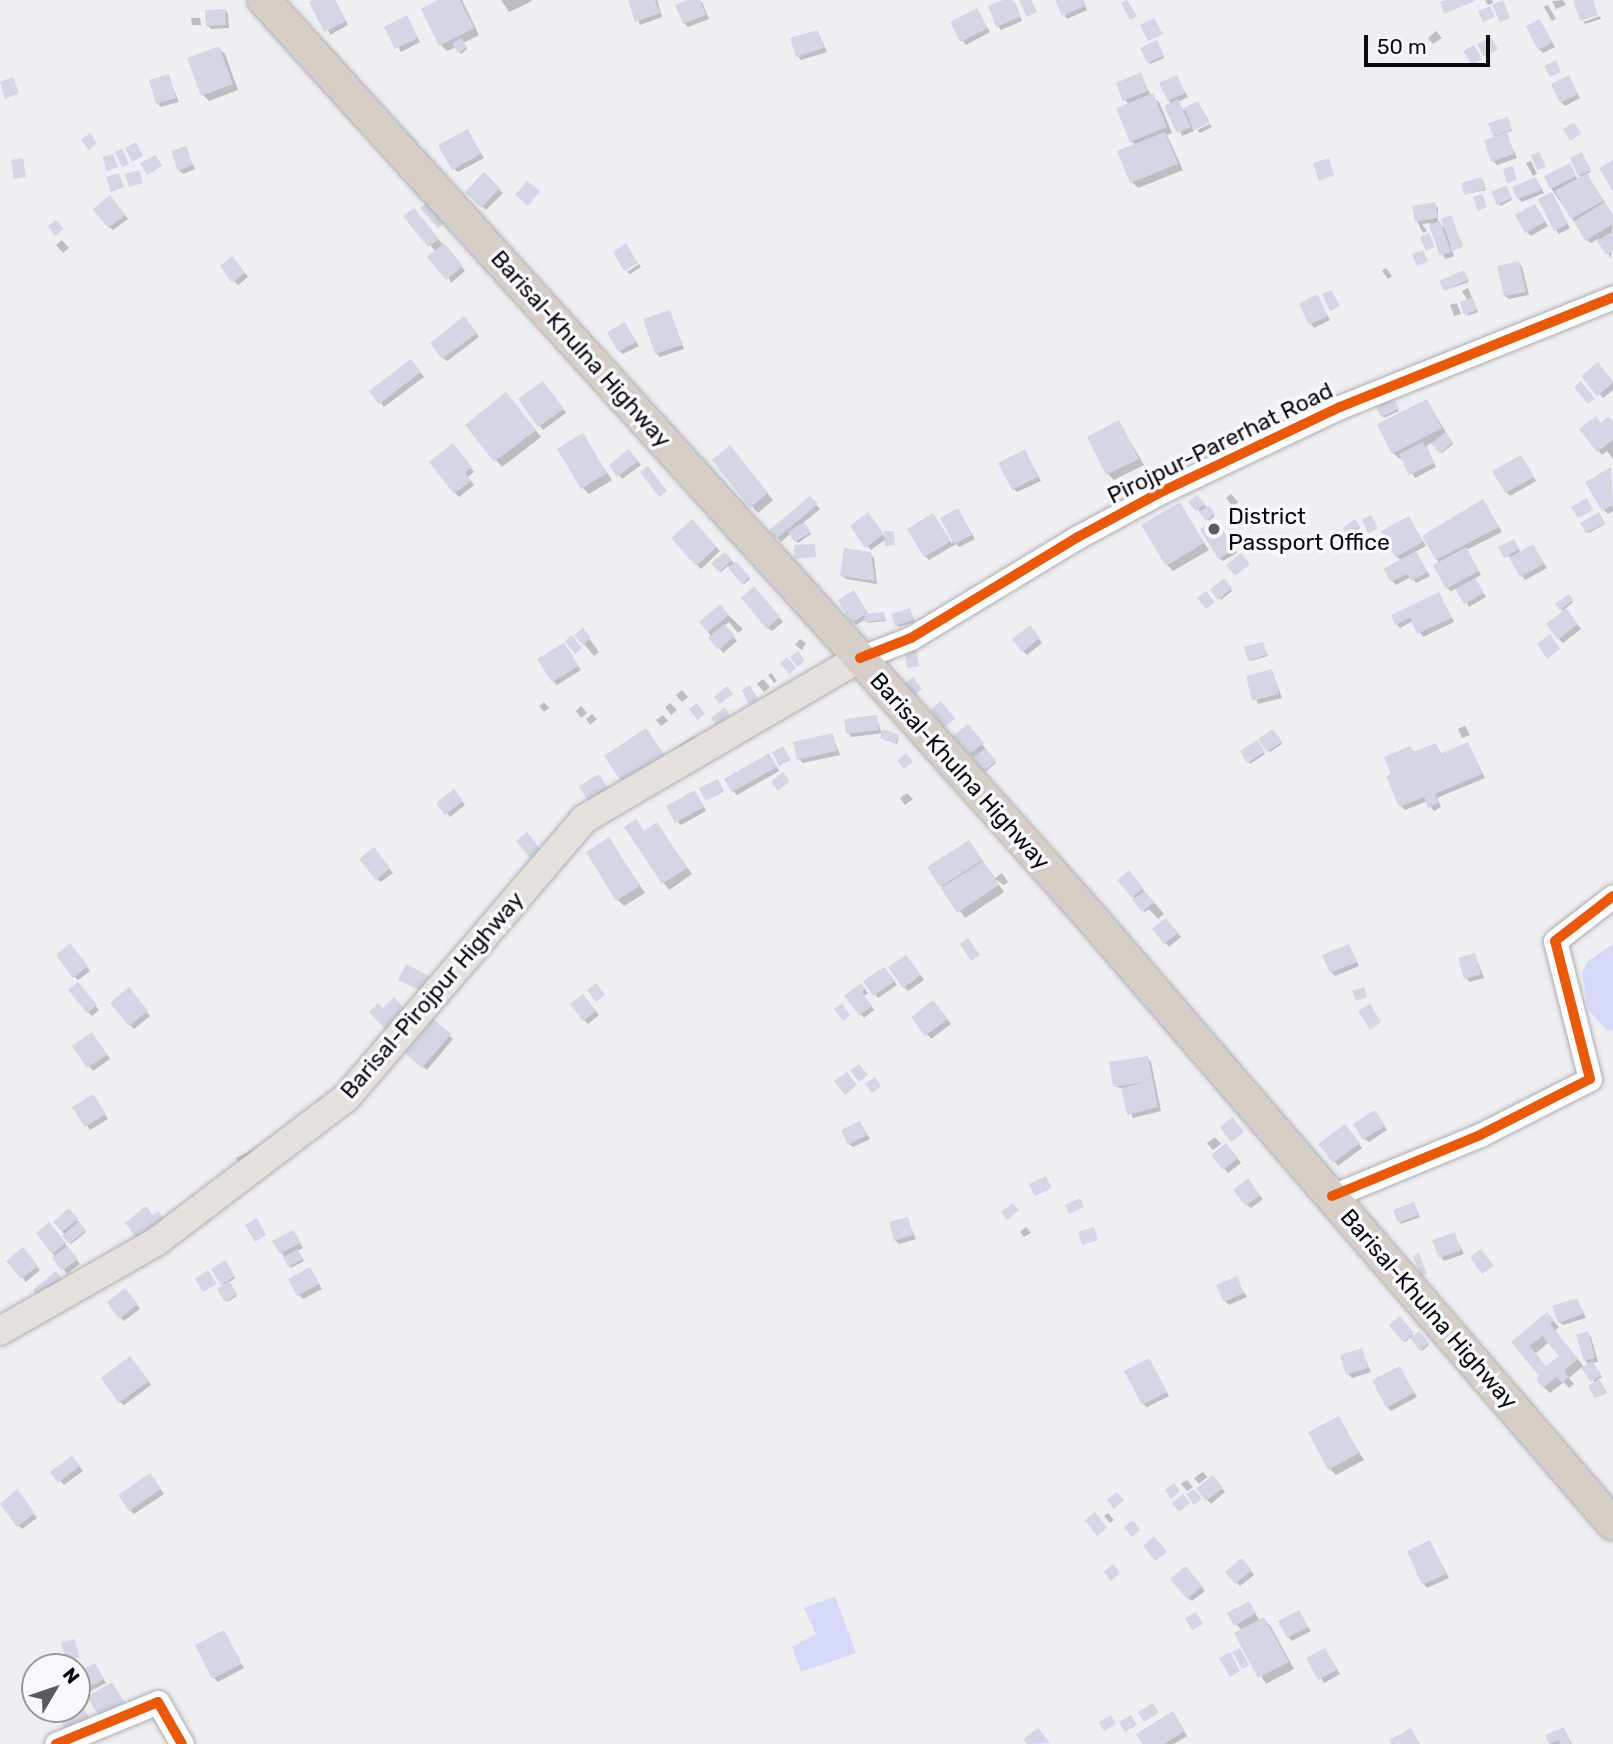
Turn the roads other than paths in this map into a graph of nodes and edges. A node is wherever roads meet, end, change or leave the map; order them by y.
1 (264, 0) edge
2 (1613, 297) edge
3 (860, 658) junction
4 (1613, 896) edge
5 (1332, 1196) junction
6 (0, 1331) edge
7 (1613, 1524) edge
8 (56, 1744) edge
9 (182, 1744) edge

1 - 3 highway, Barisal-Khulna Highway
2 - 3 street, Pirojpur-Parerhat Road
3 - 5 highway, Barisal-Khulna Highway
3 - 6 main road, Barisal-Pirojpur Highway
4 - 5 street
5 - 7 highway, Barisal-Khulna Highway
8 - 9 street

